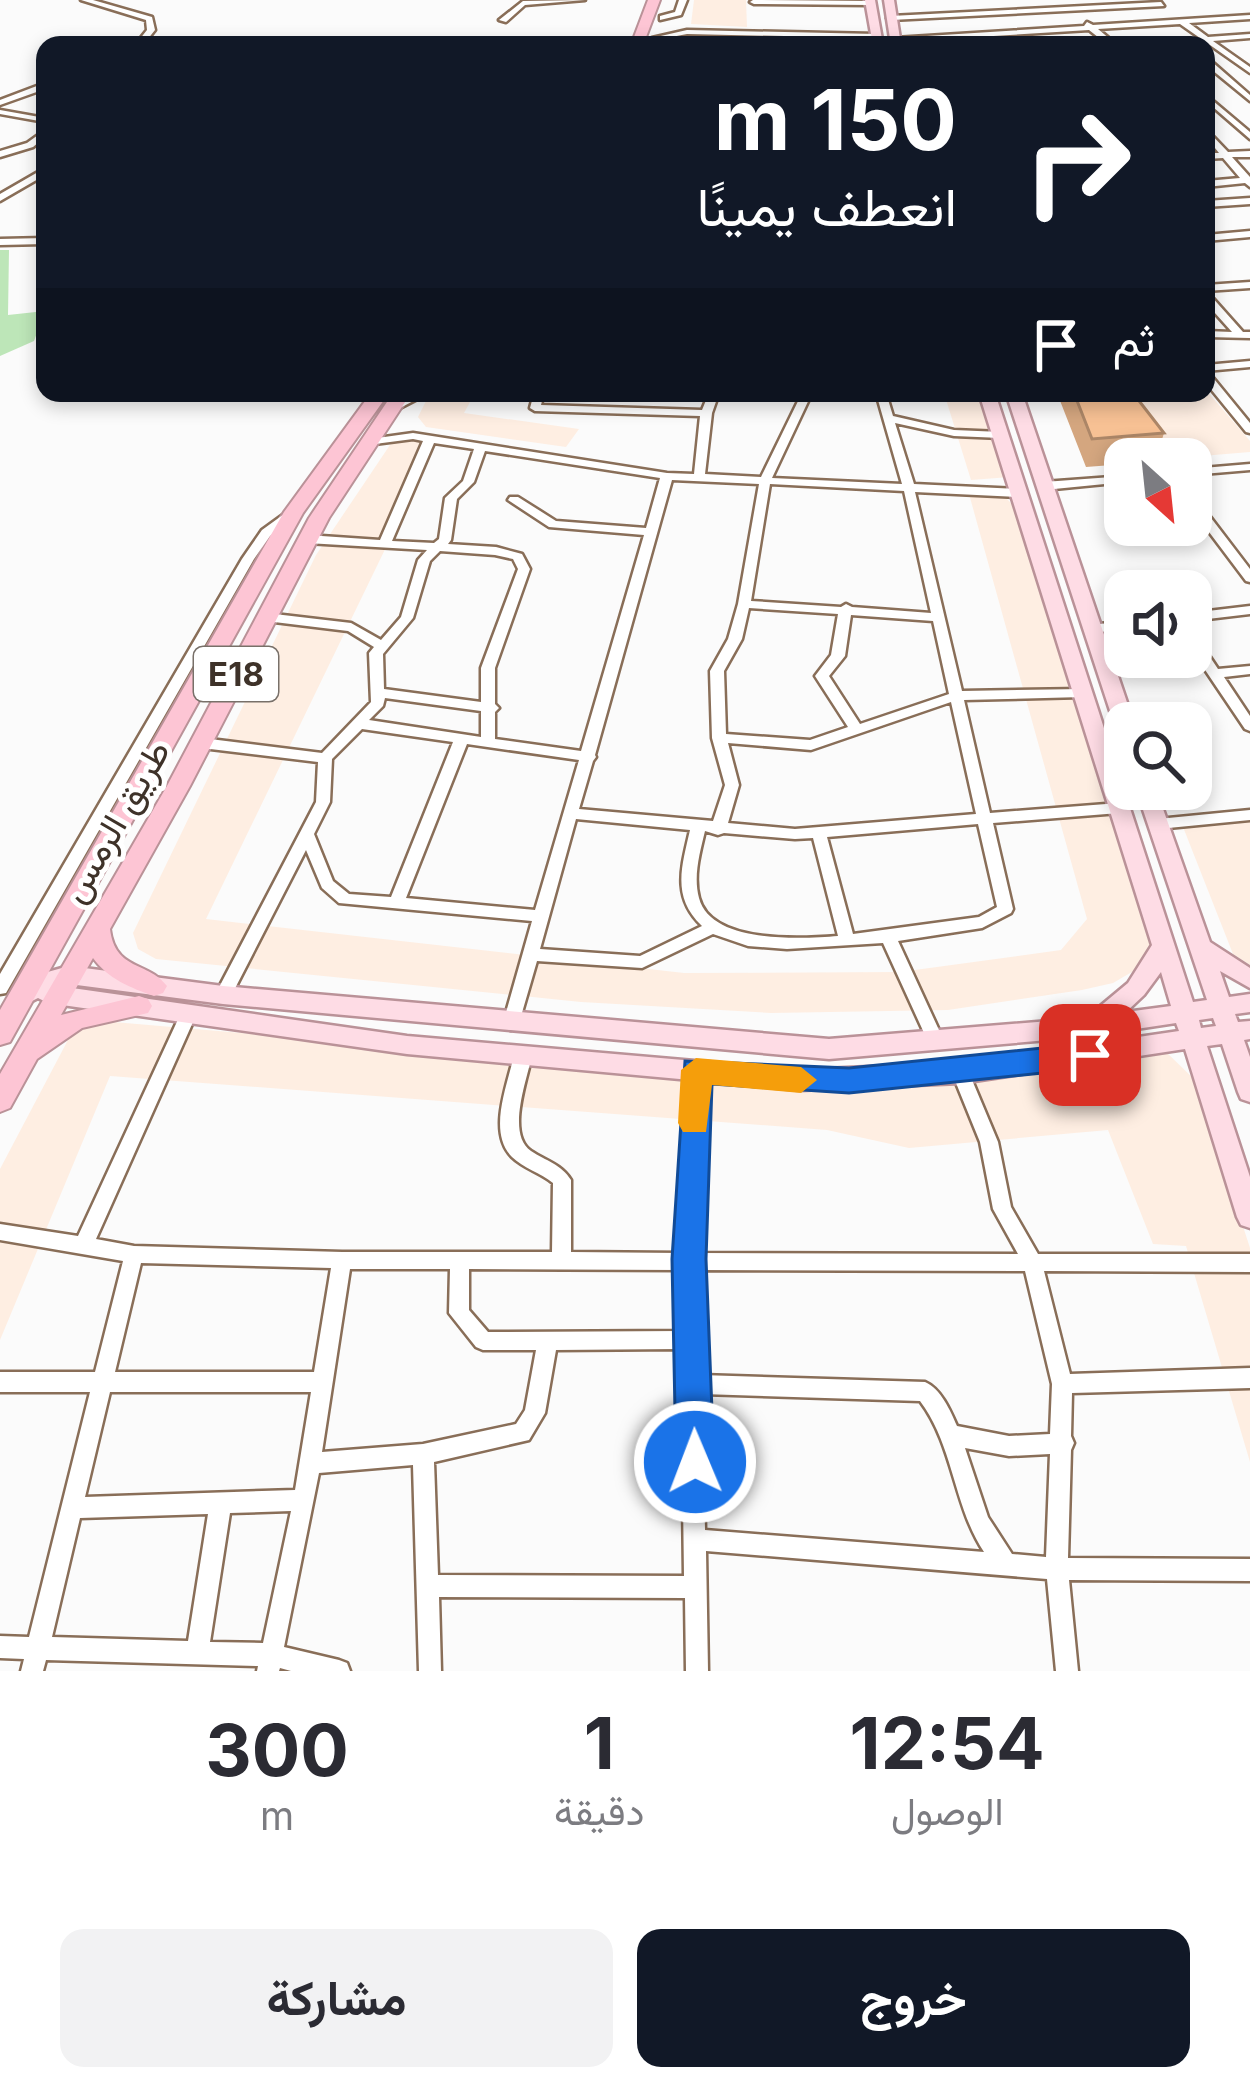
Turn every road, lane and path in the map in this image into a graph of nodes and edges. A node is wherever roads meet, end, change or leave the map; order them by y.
1 (85, 0) edge
2 (580, 0) edge
3 (654, 0) edge
4 (669, 0) edge
5 (683, 0) edge
6 (889, 0) edge
7 (753, 1) edge
8 (870, 2) edge
9 (1159, 2) edge
10 (1135, 3) edge
11 (1070, 9) junction
12 (1250, 17) edge
13 (663, 19) junction
14 (892, 19) junction
15 (503, 20) dead end
16 (1181, 22) junction
17 (1156, 23) junction
18 (1091, 27) junction
19 (1059, 30) junction
20 (687, 32) junction
21 (748, 32) junction
22 (1012, 32) junction
23 (966, 35) joint
24 (147, 36) edge
25 (640, 36) edge
26 (659, 36) edge
27 (675, 36) edge
28 (812, 36) edge
29 (876, 36) edge
30 (895, 36) edge
31 (956, 36) edge
32 (1016, 36) edge
33 (1066, 36) edge
34 (1102, 36) edge
35 (1202, 36) edge
36 (1250, 36) edge
37 (1215, 38) edge
38 (1215, 45) edge
39 (1215, 64) edge
40 (1245, 65) edge
41 (1215, 70) edge
42 (36, 89) edge
43 (1249, 98) edge
44 (1215, 99) edge
45 (0, 103) edge
46 (1215, 105) edge
47 (1250, 109) edge
48 (1215, 111) edge
49 (1223, 111) junction
50 (0, 112) edge
51 (36, 118) edge
52 (1250, 136) edge
53 (36, 140) edge
54 (1215, 140) edge
55 (0, 154) edge
56 (1250, 154) edge
57 (1215, 156) edge
58 (1233, 157) junction
59 (36, 176) edge
60 (1249, 181) edge
61 (1215, 183) edge
62 (0, 198) edge
63 (1250, 200) edge
64 (1215, 204) edge
65 (1249, 233) edge
66 (1215, 235) edge
67 (36, 241) edge
68 (0, 242) edge
69 (1250, 285) edge
70 (1215, 291) edge
71 (1215, 302) edge
72 (1245, 334) edge
73 (1250, 364) edge
74 (1215, 370) edge
75 (1215, 384) edge
76 (389, 402) edge
77 (537, 402) edge
78 (710, 402) edge
79 (803, 402) edge
80 (884, 402) edge
81 (990, 402) edge
82 (1017, 402) edge
83 (706, 413) junction
84 (889, 418) junction
85 (1250, 430) edge
86 (1001, 435) junction
87 (413, 436) junction
88 (430, 439) junction
89 (366, 442) junction
90 (481, 446) junction
91 (1250, 467) edge
92 (1212, 470) edge
93 (667, 476) junction
94 (699, 478) junction
95 (765, 481) junction
96 (1104, 481) edge
97 (1044, 486) junction
98 (909, 490) junction
99 (1019, 493) junction
100 (514, 500) dead end
101 (294, 512) junction
102 (1212, 524) edge
103 (650, 532) junction
104 (307, 538) junction
105 (384, 545) junction
106 (437, 548) junction
107 (1244, 560) edge
108 (1250, 578) edge
109 (744, 604) junction
110 (845, 608) junction
111 (1250, 610) edge
112 (1212, 615) edge
113 (266, 617) junction
114 (938, 617) junction
115 (1104, 628) edge
116 (1092, 629) junction
117 (380, 645) junction
118 (1212, 670) edge
119 (1250, 670) edge
120 (1215, 674) junction
121 (381, 693) junction
122 (1082, 693) junction
123 (956, 696) junction
124 (1117, 702) edge
125 (492, 708) junction
126 (362, 724) junction
127 (1250, 726) edge
128 (856, 730) junction
129 (462, 738) junction
130 (719, 738) junction
131 (488, 742) junction
132 (202, 743) junction
133 (589, 757) junction
134 (326, 758) junction
135 (1104, 761) edge
136 (1104, 810) edge
137 (1120, 810) edge
138 (1153, 810) edge
139 (573, 814) junction
140 (1250, 815) edge
141 (987, 822) junction
142 (1158, 824) junction
143 (698, 829) junction
144 (718, 830) junction
145 (818, 833) junction
146 (308, 836) junction
147 (397, 903) junction
148 (542, 916) junction
149 (98, 925) junction
150 (713, 926) junction
151 (887, 935) junction
152 (847, 941) junction
153 (1198, 945) junction
154 (1162, 947) junction
155 (531, 953) junction
156 (1250, 979) edge
157 (36, 987) edge
158 (223, 995) junction
159 (147, 996) junction
160 (1250, 1003) edge
161 (1221, 1006) junction
162 (1186, 1010) junction
163 (189, 1013) junction
164 (511, 1023) junction
165 (1083, 1028) junction
166 (1240, 1031) edge
167 (0, 1034) edge
168 (1196, 1037) junction
169 (936, 1041) junction
170 (407, 1045) junction
171 (524, 1055) junction
172 (22, 1058) junction
173 (696, 1070) junction
174 (961, 1072) junction
175 (1250, 1092) edge
176 (0, 1100) edge
177 (1250, 1217) edge
178 (0, 1232) edge
179 (83, 1247) junction
180 (134, 1254) junction
181 (342, 1259) junction
182 (460, 1259) junction
183 (561, 1259) junction
184 (689, 1259) junction
185 (1033, 1261) junction
186 (1250, 1263) edge
187 (692, 1340) junction
188 (547, 1343) junction
189 (1250, 1378) edge
190 (104, 1379) junction
191 (0, 1382) edge
192 (320, 1382) junction
193 (693, 1384) junction
194 (1062, 1384) junction
195 (952, 1435) junction
196 (1064, 1443) junction
197 (423, 1454) junction
198 (309, 1463) junction
199 (304, 1500) junction
200 (221, 1502) junction
201 (72, 1508) junction
202 (697, 1540) junction
203 (1006, 1565) junction
204 (1057, 1569) junction
205 (1250, 1570) edge
206 (428, 1586) junction
207 (697, 1587) junction
208 (0, 1647) edge
209 (197, 1653) junction
210 (35, 1661) edge
211 (270, 1663) edge
212 (339, 1671) edge
213 (430, 1671) edge
214 (697, 1671) edge
215 (1067, 1671) edge

1 - 24 street
2 - 15 street
3 - 25 highway
4 - 13 highway
5 - 13 street
6 - 14 main road
7 - 8 street
7 - 21 street
8 - 29 main road
9 - 10 street
9 - 16 street
10 - 11 street
10 - 17 street
11 - 14 street
11 - 18 street
12 - 16 street
13 - 20 street
13 - 26 highway
14 - 30 main road
16 - 17 street
16 - 35 street
17 - 18 street
18 - 19 street
18 - 34 street
19 - 22 street
19 - 33 street
20 - 21 street
20 - 27 street
21 - 28 street
22 - 23 street
22 - 32 street
23 - 31 street
36 - 37 street
38 - 40 street
39 - 40 street
41 - 43 street
42 - 45 street
43 - 44 street
46 - 49 street
47 - 49 street
48 - 49 street
49 - 52 street
50 - 51 street
53 - 55 street
54 - 58 street
56 - 58 street
57 - 58 street
58 - 60 street
59 - 62 street
60 - 61 street
63 - 64 street
65 - 66 street
67 - 68 street
69 - 70 street
71 - 72 street
73 - 74 street
75 - 85 street
76 - 87 street
76 - 89 highway, طريق الرمس / E18
76 - 101 highway, طريق الرمس / E18
77 - 83 street
78 - 83 street
79 - 95 street
80 - 84 street
81 - 86 main road
82 - 97 main road
83 - 94 street
84 - 86 street
84 - 98 street
86 - 99 main road
87 - 88 street
87 - 89 street
88 - 90 street
88 - 105 street
89 - 104 highway, طريق الرمس / E18
90 - 93 street
90 - 106 street
91 - 92 street
93 - 94 street
93 - 103 street
94 - 95 street
95 - 98 street
95 - 109 street
96 - 97 street
97 - 116 main road
98 - 99 street
98 - 114 street
99 - 122 main road
100 - 103 street
101 - 157 highway, طريق الرمس / E18
101 - 157 street
102 - 107 street
103 - 133 street
104 - 105 street
104 - 113 highway, طريق الرمس / E18
105 - 106 street
106 - 117 street
106 - 125 street
107 - 108 street
109 - 110 street
109 - 130 street
110 - 114 street
110 - 128 street
111 - 112 street
113 - 117 street
113 - 132 highway, طريق الرمس / E18
114 - 123 street
115 - 116 street
116 - 124 main road
117 - 121 street
118 - 120 street
119 - 120 street
120 - 127 street
121 - 125 street
121 - 126 street
122 - 123 street
122 - 135 main road
123 - 128 street
123 - 141 street
125 - 131 street
126 - 129 street
126 - 134 street
128 - 130 street
129 - 131 street
129 - 147 street
130 - 144 street
131 - 133 street
132 - 134 street
132 - 149 highway, طريق الرمس / E18
133 - 139 street
134 - 146 street
136 - 141 street
137 - 154 main road
138 - 142 main road
139 - 143 street
139 - 148 street
140 - 142 street
141 - 145 street
141 - 151 street
142 - 153 main road
143 - 144 street
143 - 150 street
144 - 145 street
145 - 152 street
146 - 147 street
146 - 158 street
147 - 148 street
148 - 155 street
149 - 157 highway, طريق الرمس / E18
149 - 159 highway
150 - 152 street
150 - 155 street
151 - 152 street
151 - 169 street
153 - 156 main road
153 - 161 main road
154 - 162 main road
154 - 165 main road
155 - 164 street
157 - 159 main road
157 - 167 highway, طريق الرمس / E18
157 - 172 highway, طريق الرمس / E18
158 - 159 main road
158 - 164 main road
159 - 163 main road
159 - 172 highway
160 - 161 main road
161 - 162 main road
161 - 166 main road
162 - 165 main road
162 - 168 main road
163 - 170 main road
163 - 179 street
164 - 169 main road
164 - 170 main road
165 - 169 main road
166 - 168 main road
166 - 175 main road
168 - 174 main road
168 - 177 main road
170 - 171 main road
171 - 173 main road
171 - 183 street
172 - 176 highway, طريق الرمس / E18
173 - 174 main road
173 - 184 street
174 - 185 street
178 - 179 street
179 - 180 street
180 - 181 street
180 - 190 street
181 - 182 street
181 - 192 street
182 - 183 street
182 - 188 street
183 - 184 street
184 - 185 street
184 - 187 street
185 - 186 street
185 - 194 street
187 - 188 street
187 - 193 street
188 - 197 street
189 - 194 street
190 - 191 street
190 - 192 street
190 - 201 street
192 - 198 street
193 - 195 street
193 - 202 street
194 - 196 street
195 - 196 street
195 - 203 street
196 - 204 street
197 - 198 street
197 - 206 street
198 - 199 street
199 - 200 street
199 - 211 street
200 - 201 street
200 - 209 street
201 - 210 street
202 - 203 street
202 - 207 street
203 - 204 street
204 - 205 street
204 - 215 street
206 - 207 street
206 - 213 street
207 - 214 street
208 - 210 street
209 - 210 street
209 - 211 street
211 - 212 street

